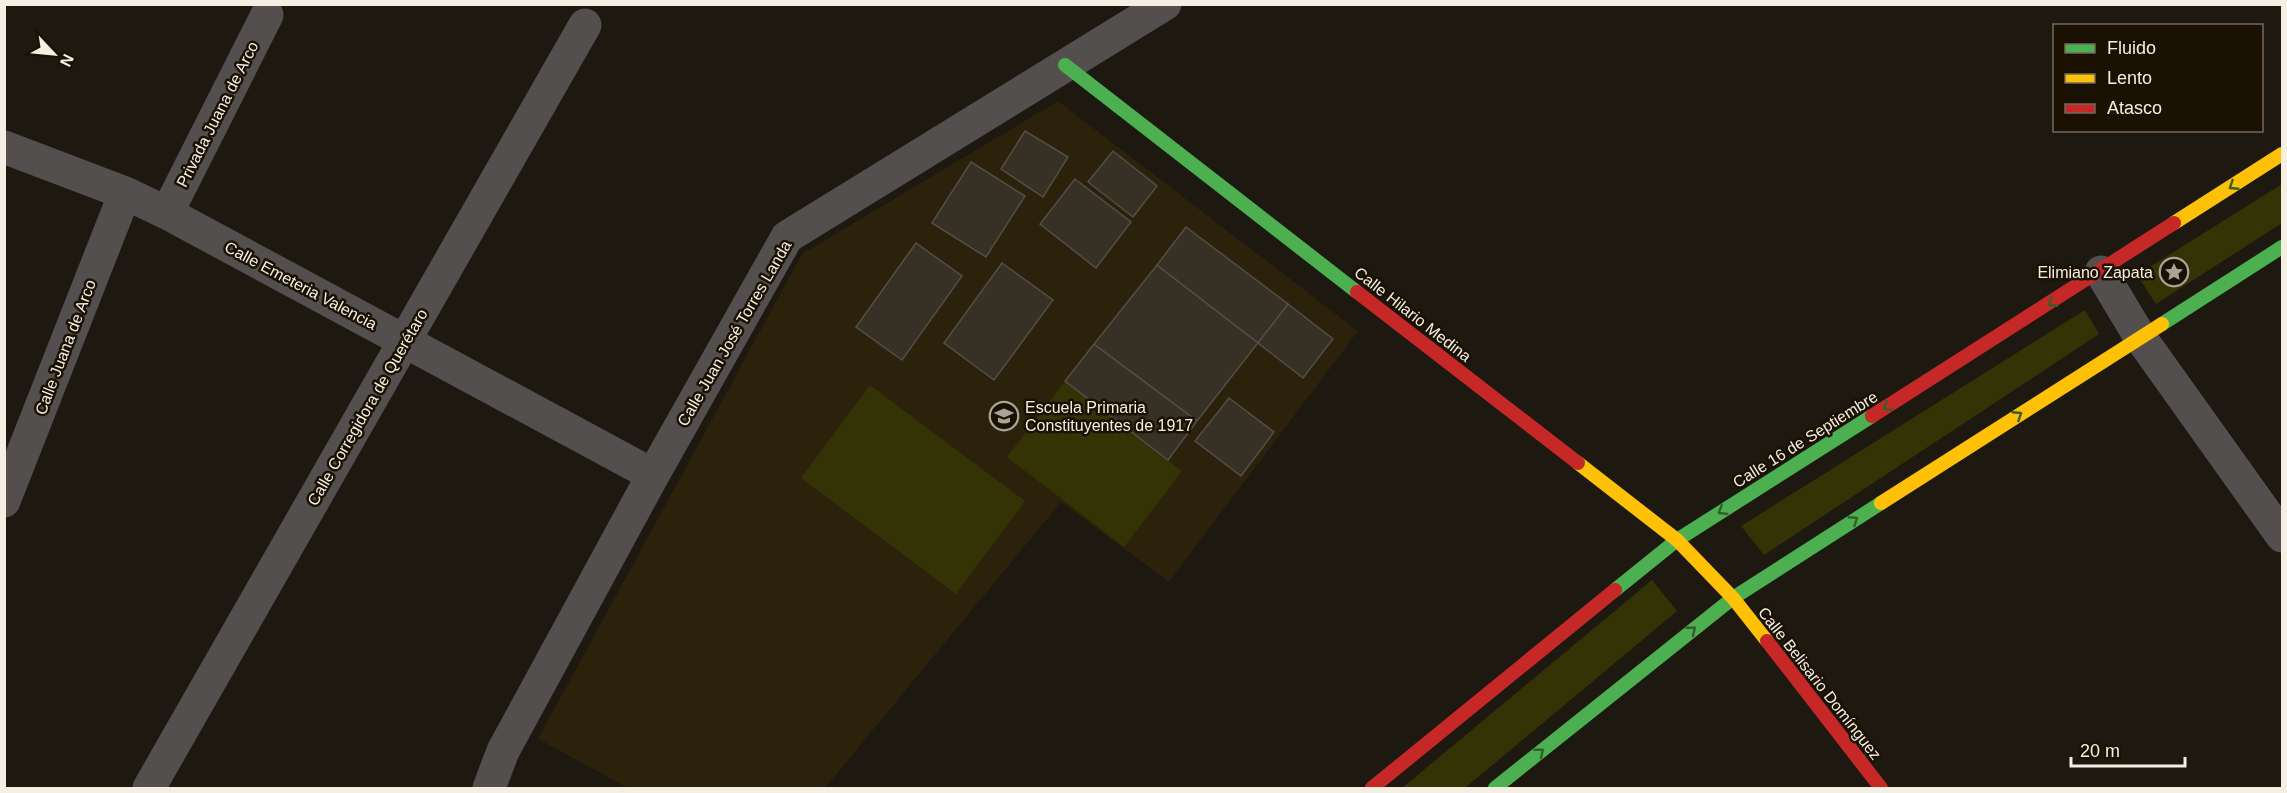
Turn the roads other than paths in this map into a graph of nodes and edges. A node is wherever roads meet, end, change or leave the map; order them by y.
1 (1165, 4) edge
2 (267, 15) dead end
3 (585, 25) dead end
4 (1065, 65) junction
5 (4, 147) edge
6 (2283, 154) edge
7 (125, 193) junction
8 (167, 213) junction
9 (2283, 247) edge
10 (2101, 272) junction
11 (2140, 337) junction
12 (405, 340) junction
13 (653, 475) junction
14 (4, 501) edge
15 (2283, 536) edge
16 (1677, 540) junction
17 (1733, 598) junction
18 (149, 789) edge
19 (489, 789) edge
20 (1372, 789) edge
21 (1495, 789) edge
22 (1881, 789) edge

1 - 4 street, Calle Juan José Torres Landa
2 - 8 street, Privada Juana de Arco
3 - 12 street, Calle Corregidora de Querétaro
4 - 13 street, Calle Juan José Torres Landa
4 - 16 street, Calle Hilario Medina
5 - 7 street, Calle Emeteria Valencia
6 -> 10 street, Calle 16 de Septiembre
7 - 8 street, Calle Emeteria Valencia
7 - 14 street, Calle Juana de Arco
8 - 12 street, Calle Emeteria Valencia
9 - 11 street
10 - 11 street
10 -> 16 street, Calle 16 de Septiembre
11 - 15 street
17 -> 11 street
12 - 13 street, Calle Emeteria Valencia
12 - 18 street, Calle Corregidora de Querétaro
13 - 19 street, Calle Juan José Torres Landa
16 - 17 street, Calle Hilario Medina
16 - 20 street, Calle 16 de Septiembre
21 -> 17 street
17 - 22 street, Calle Belisario Domínguez

